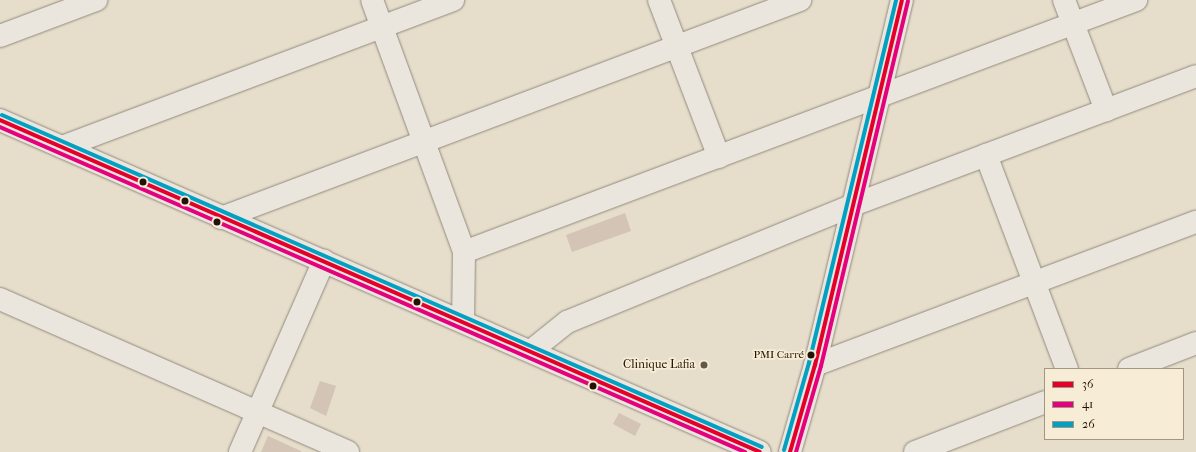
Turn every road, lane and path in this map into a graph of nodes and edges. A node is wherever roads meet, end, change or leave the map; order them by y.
1 (96, 0) edge
2 (372, 0) edge
3 (453, 0) edge
4 (660, 0) edge
5 (800, 0) edge
6 (902, 0) edge
7 (1064, 0) edge
8 (1136, 0) edge
9 (1073, 24) junction
10 (382, 26) junction
11 (0, 36) edge
12 (677, 46) junction
13 (1196, 76) edge
14 (879, 96) junction
15 (1106, 110) junction
16 (0, 120) edge
17 (424, 141) junction
18 (62, 147) junction
19 (986, 155) junction
20 (719, 157) junction
21 (852, 205) junction
22 (220, 218) junction
23 (1196, 222) edge
24 (464, 252) junction
25 (324, 261) junction
26 (1034, 283) junction
27 (0, 299) edge
28 (463, 320) junction
29 (1195, 347) edge
30 (532, 350) junction
31 (815, 365) junction
32 (1067, 368) edge
33 (1132, 368) edge
34 (1044, 402) edge
35 (257, 412) junction
36 (240, 452) edge
37 (348, 452) edge
38 (760, 452) edge
39 (790, 452) edge
40 (915, 452) edge

1 - 11 street
2 - 10 street
3 - 10 street
4 - 12 street
5 - 12 street
6 - 14 street
7 - 9 street
8 - 9 street
9 - 14 street
9 - 15 street
10 - 17 street
10 - 18 street
12 - 17 street
12 - 20 street
13 - 15 street
14 - 20 street
14 - 21 street
15 - 19 street
16 - 18 street
17 - 22 street
17 - 24 street
18 - 22 street
19 - 21 street
19 - 26 street
20 - 24 street
21 - 30 street
21 - 31 street
22 - 25 street
23 - 26 street
24 - 28 street
25 - 28 street
25 - 35 street
26 - 31 street
26 - 32 street
27 - 35 street
28 - 30 street
29 - 33 street
30 - 38 street
31 - 39 street
34 - 40 street
35 - 36 street
35 - 37 street

